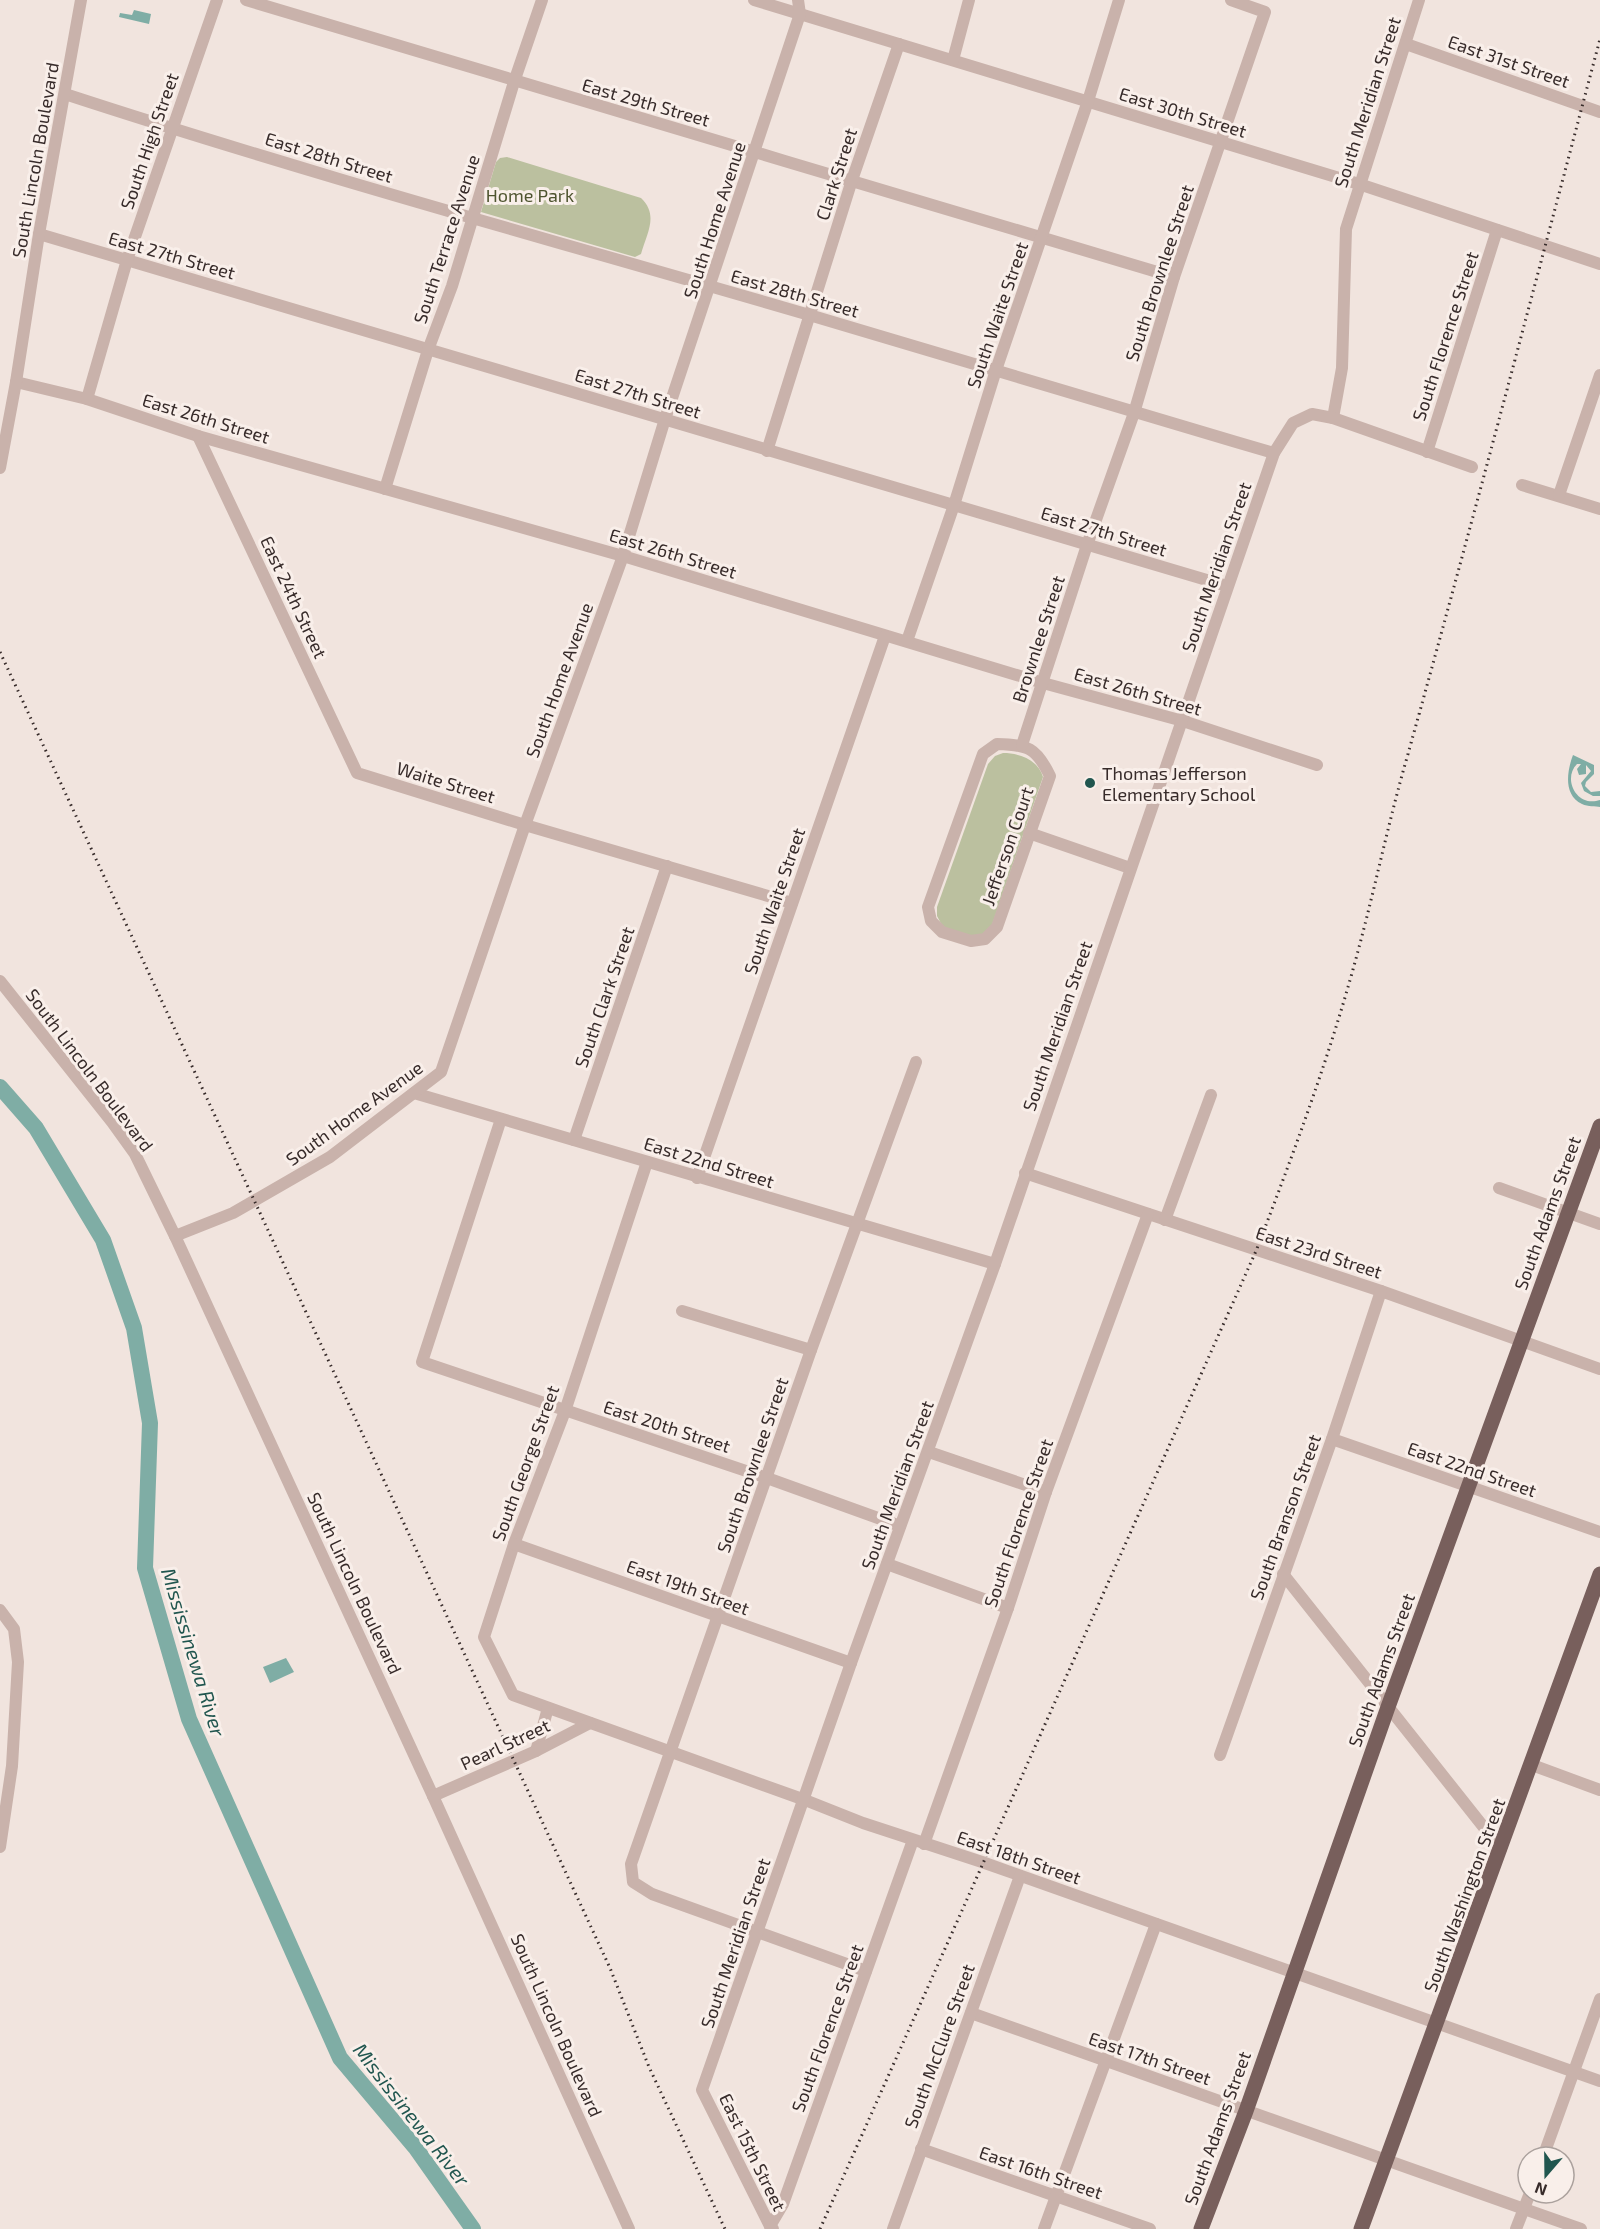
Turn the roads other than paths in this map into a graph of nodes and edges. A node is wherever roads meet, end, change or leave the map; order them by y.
1 (81, 0) edge
2 (217, 0) edge
3 (246, 0) edge
4 (542, 0) edge
5 (754, 0) edge
6 (798, 0) edge
7 (969, 0) edge
8 (1119, 0) edge
9 (1231, 0) edge
10 (1419, 0) edge
11 (800, 14) junction
12 (899, 44) junction
13 (1406, 44) junction
14 (952, 60) junction
15 (514, 82) junction
16 (65, 94) junction
17 (1088, 101) junction
18 (1600, 112) edge
19 (172, 129) junction
20 (1222, 142) junction
21 (755, 153) junction
22 (852, 180) junction
23 (1359, 184) junction
24 (474, 219) junction
25 (1497, 230) junction
26 (39, 234) junction
27 (1042, 237) junction
28 (127, 261) junction
29 (1600, 264) edge
30 (1174, 278) junction
31 (711, 287) junction
32 (809, 315) junction
33 (428, 350) junction
34 (996, 370) junction
35 (1600, 375) edge
36 (16, 382) junction
37 (87, 399) junction
38 (1134, 413) junction
39 (1334, 418) junction
40 (665, 419) junction
41 (198, 436) junction
42 (767, 452) junction
43 (1427, 452) junction
44 (1274, 453) junction
45 (1472, 467) dead end
46 (0, 468) edge
47 (1522, 485) dead end
48 (385, 489) junction
49 (1559, 495) junction
50 (954, 505) junction
51 (1600, 508) edge
52 (1087, 545) junction
53 (623, 556) junction
54 (1227, 586) junction
55 (885, 636) junction
56 (907, 641) junction
57 (1043, 683) junction
58 (1183, 721) junction
59 (1022, 745) junction
60 (1317, 765) dead end
61 (357, 773) joint
62 (525, 825) junction
63 (1029, 833) junction
64 (667, 866) junction
65 (1130, 868) junction
66 (792, 903) junction
67 (0, 981) edge
68 (916, 1062) dead end
69 (414, 1093) junction
70 (1210, 1095) dead end
71 (501, 1119) junction
72 (1600, 1125) edge
73 (574, 1140) junction
74 (646, 1162) junction
75 (1025, 1173) junction
76 (697, 1178) junction
77 (1499, 1188) dead end
78 (1568, 1213) junction
79 (1148, 1214) junction
80 (1165, 1220) junction
81 (857, 1224) junction
82 (1600, 1224) edge
83 (176, 1236) junction
84 (995, 1264) junction
85 (1381, 1291) junction
86 (682, 1311) dead end
87 (1521, 1341) junction
88 (811, 1350) junction
89 (1600, 1369) edge
90 (565, 1411) junction
91 (1332, 1439) junction
92 (928, 1452) junction
93 (767, 1478) junction
94 (1470, 1487) junction
95 (1046, 1492) junction
96 (900, 1526) junction
97 (1600, 1532) edge
98 (514, 1544) junction
99 (887, 1564) junction
100 (1283, 1574) junction
101 (1600, 1574) edge
102 (1008, 1608) junction
103 (0, 1610) edge
104 (717, 1617) junction
105 (851, 1663) junction
106 (1388, 1707) junction
107 (548, 1708) junction
108 (590, 1723) junction
109 (536, 1751) junction
110 (670, 1752) junction
111 (1220, 1755) dead end
112 (1532, 1765) junction
113 (1600, 1790) edge
114 (434, 1796) junction
115 (805, 1800) junction
116 (918, 1842) junction
117 (0, 1847) edge
118 (1501, 1849) junction
119 (1020, 1876) junction
120 (1156, 1924) junction
121 (757, 1932) junction
122 (866, 1971) junction
123 (1294, 1973) junction
124 (1600, 2000) edge
125 (971, 2013) junction
126 (1437, 2024) junction
127 (1106, 2061) junction
128 (1574, 2072) junction
129 (1600, 2081) edge
130 (702, 2090) joint
131 (1246, 2111) junction
132 (1547, 2145) edge
133 (921, 2150) junction
134 (1386, 2161) junction
135 (1056, 2197) junction
136 (1526, 2205) edge
137 (1524, 2209) junction
138 (772, 2227) edge
139 (629, 2229) edge
140 (892, 2229) edge
141 (1044, 2229) edge
142 (1149, 2229) edge
143 (1201, 2229) edge
144 (1361, 2229) edge
145 (1516, 2229) edge
146 (1581, 2229) edge

1 - 16 street, South Lincoln Boulevard
2 - 19 street, South High Street
3 - 15 street, East 29th Street
4 - 15 street, South Terrace Avenue
5 - 11 street, East 30th Street
6 - 11 street, South Home Avenue
7 - 14 street
8 - 17 street, South Waite Street
9 - 20 street, South Brownlee Street
10 - 13 street, South Meridian Street
11 - 12 street, East 30th Street
11 - 21 street, South Home Avenue
12 - 14 street, East 30th Street
12 - 22 street, Clark Street
13 - 18 street, East 31st Street
13 - 23 street, South Meridian Street
14 - 17 street, East 30th Street
15 - 21 street, East 29th Street
15 - 24 street, South Terrace Avenue
16 - 19 street, East 28th Street
16 - 26 street, South Lincoln Boulevard
17 - 20 street, East 30th Street
17 - 27 street, South Waite Street
19 - 24 street, East 28th Street
19 - 28 street, South High Street
20 - 23 street, East 30th Street
20 - 30 street, South Brownlee Street
21 - 22 street, East 29th Street
21 - 31 street, South Home Avenue
22 - 27 street, East 29th Street
22 - 32 street, Clark Street
23 - 25 street, East 30th Street
23 - 39 street, South Meridian Street
24 - 31 street, East 28th Street
24 - 33 street, South Terrace Avenue
25 - 29 street, East 30th Street
25 - 43 street, South Florence Street
26 - 28 street, East 27th Street
26 - 36 street, South Lincoln Boulevard
27 - 30 street, East 29th Street
27 - 34 street, South Waite Street
28 - 33 street, East 27th Street
28 - 37 street, South High Street
30 - 38 street, South Brownlee Street
31 - 32 street, East 28th Street
31 - 40 street, South Home Avenue
32 - 34 street, East 28th Street
32 - 42 street
33 - 40 street, East 27th Street
33 - 48 street, South Terrace Avenue
34 - 38 street, East 28th Street
34 - 50 street, South Waite Street
35 - 49 street
36 - 37 street, East 26th Street
36 - 46 street, South Lincoln Boulevard
37 - 41 street, East 26th Street
38 - 44 street, East 28th Street
38 - 52 street, South Brownlee Street
39 - 43 street
39 - 44 street, South Meridian Street
40 - 42 street, East 27th Street
40 - 53 street, South Home Avenue
41 - 48 street, East 26th Street
41 - 61 street, East 24th Street
42 - 50 street, East 27th Street
43 - 45 street
44 - 54 street, South Meridian Street
47 - 49 street
48 - 53 street, East 26th Street
49 - 51 street
50 - 52 street, East 27th Street
50 - 56 street, South Waite Street
52 - 54 street, East 27th Street
52 - 57 street, Brownlee Street
53 - 55 street, East 26th Street
53 - 62 street, South Home Avenue
54 - 58 street, South Meridian Street
55 - 56 street, East 26th Street
55 - 66 street, South Waite Street
56 - 57 street, East 26th Street
57 - 58 street, East 26th Street
57 - 59 street, Brownlee Street
58 - 60 street, East 26th Street
58 - 65 street, South Meridian Street
59 - 63 street, Jefferson Court
59 - 63 street, Jefferson Court
61 - 62 street, Waite Street
62 - 64 street
62 - 69 street, South Home Avenue
63 - 65 street
64 - 66 street
64 - 73 street, South Clark Street
65 - 75 street, South Meridian Street
66 - 76 street, South Waite Street
67 - 83 street, South Lincoln Boulevard
68 - 81 street, South Brownlee Street
69 - 71 street, East 22nd Street
69 - 83 street, South Home Avenue
70 - 80 street
71 - 73 street, East 22nd Street
71 - 90 street, East 20th Street
72 - 78 main road, South Adams Street
73 - 74 street, East 22nd Street
74 - 76 street, East 22nd Street
74 - 90 street, South George Street
75 - 79 street, East 23rd Street
75 - 84 street, South Meridian Street
76 - 81 street, East 22nd Street
77 - 78 street
78 - 82 street
78 - 87 main road, South Adams Street
79 - 80 street, East 23rd Street
79 - 95 street, South Florence Street
80 - 85 street, East 23rd Street
81 - 84 street, East 22nd Street
81 - 88 street, South Brownlee Street
83 - 114 street, South Lincoln Boulevard
84 - 92 street, South Meridian Street
85 - 87 street, East 23rd Street
85 - 91 street, South Branson Street
86 - 88 street
87 - 89 street, East 23rd Street
87 - 94 main road, South Adams Street
88 - 93 street, South Brownlee Street
90 - 93 street, East 20th Street
90 - 98 street, South George Street
91 - 94 street, East 22nd Street
91 - 100 street, South Branson Street
92 - 95 street
92 - 96 street, South Meridian Street
93 - 96 street, East 20th Street
93 - 104 street, South Brownlee Street
94 - 97 street, East 22nd Street
94 - 106 main road, South Adams Street
95 - 102 street, South Florence Street
96 - 99 street, South Meridian Street
98 - 104 street, East 19th Street
98 - 107 street, South George Street
99 - 102 street
99 - 105 street, South Meridian Street
100 - 106 street
100 - 111 street, South Branson Street
101 - 112 main road, South Washington Street
102 - 116 street, South Florence Street
103 - 117 street
104 - 105 street, East 19th Street
104 - 110 street, South Brownlee Street
105 - 115 street, South Meridian Street
106 - 118 street
106 - 123 main road, South Adams Street
107 - 108 street, South George Street
107 - 109 street
108 - 109 street, Pearl Street
108 - 110 street, East 18th Street
109 - 114 street, Pearl Street
110 - 115 street, East 18th Street
110 - 121 street, South Brownlee Street
112 - 113 street
112 - 118 main road, South Washington Street
114 - 139 street, South Lincoln Boulevard
115 - 116 street, East 18th Street
115 - 121 street, South Meridian Street
116 - 119 street, East 18th Street
116 - 122 street, South Florence Street
118 - 126 main road, South Washington Street
119 - 120 street, East 18th Street
119 - 125 street, South McClure Street
120 - 123 street, East 18th Street
120 - 127 street
121 - 122 street
121 - 130 street, South Meridian Street
122 - 138 street, South Florence Street
123 - 126 street, East 18th Street
123 - 131 main road, South Adams Street
124 - 128 street
125 - 127 street, East 17th Street
125 - 133 street, South McClure Street
126 - 128 street, East 18th Street
126 - 134 main road, South Washington Street
127 - 131 street, East 17th Street
127 - 135 street
128 - 129 street, East 18th Street
128 - 132 street
130 - 138 street, East 15th Street
131 - 134 street, East 17th Street
131 - 143 main road, South Adams Street
133 - 135 street, East 16th Street
133 - 140 street, South McClure Street
134 - 137 street, East 17th Street
134 - 144 main road, South Washington Street
135 - 141 street
135 - 142 street, East 16th Street
136 - 137 street
137 - 145 street
137 - 146 street, East 17th Street

